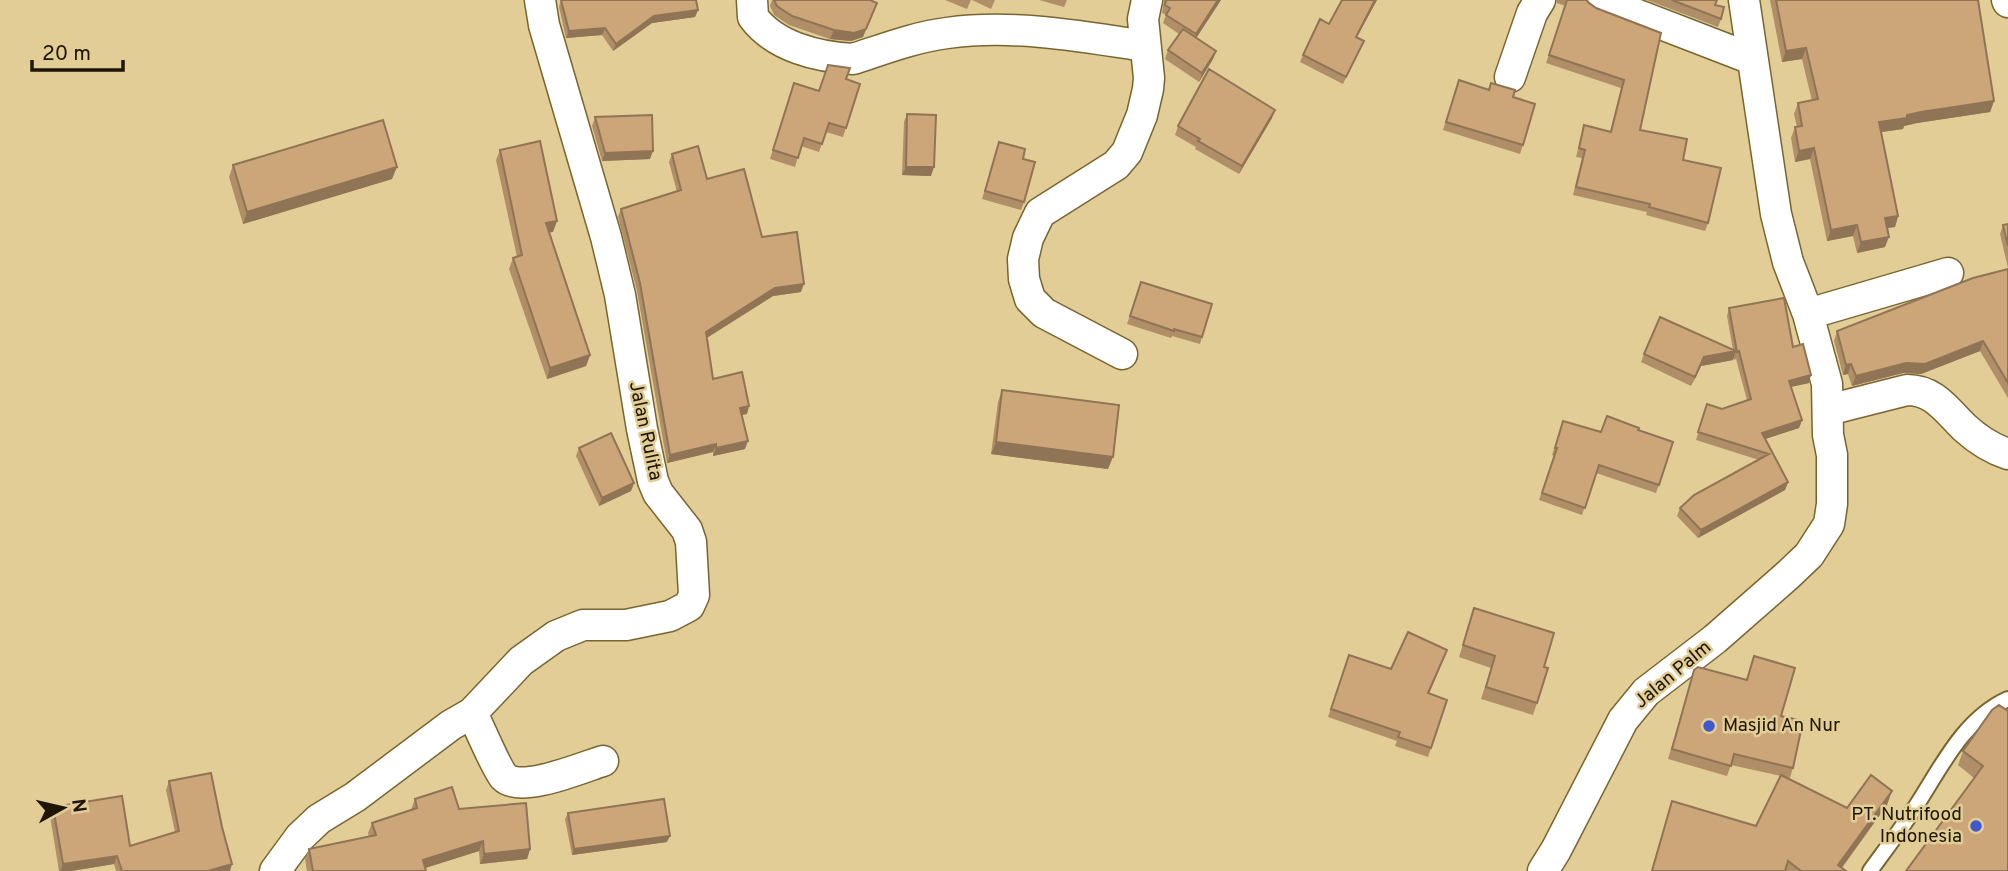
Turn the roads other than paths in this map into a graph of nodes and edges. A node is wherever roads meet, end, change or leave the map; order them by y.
1 (540, 0) edge
2 (752, 0) edge
3 (1147, 0) edge
4 (1540, 0) edge
5 (1599, 0) edge
6 (1744, 0) edge
7 (1145, 46) junction
8 (1752, 60) junction
9 (1510, 77) dead end
10 (1948, 274) dead end
11 (1808, 314) junction
12 (1122, 354) dead end
13 (1828, 410) junction
14 (2008, 454) edge
15 (2008, 699) edge
16 (472, 713) junction
17 (603, 761) dead end
18 (275, 871) edge
19 (1543, 871) edge
20 (1870, 871) edge

1 - 16 street, Jalan Rulita
2 - 7 street
3 - 7 street
4 - 9 street
5 - 8 street
6 - 8 street, Jalan Palm
7 - 12 street
8 - 11 street, Jalan Palm
10 - 11 street
11 - 13 street, Jalan Palm
13 - 14 street
13 - 19 street, Jalan Palm
15 - 20 lane
16 - 17 street
16 - 18 street, Jalan Rulita

